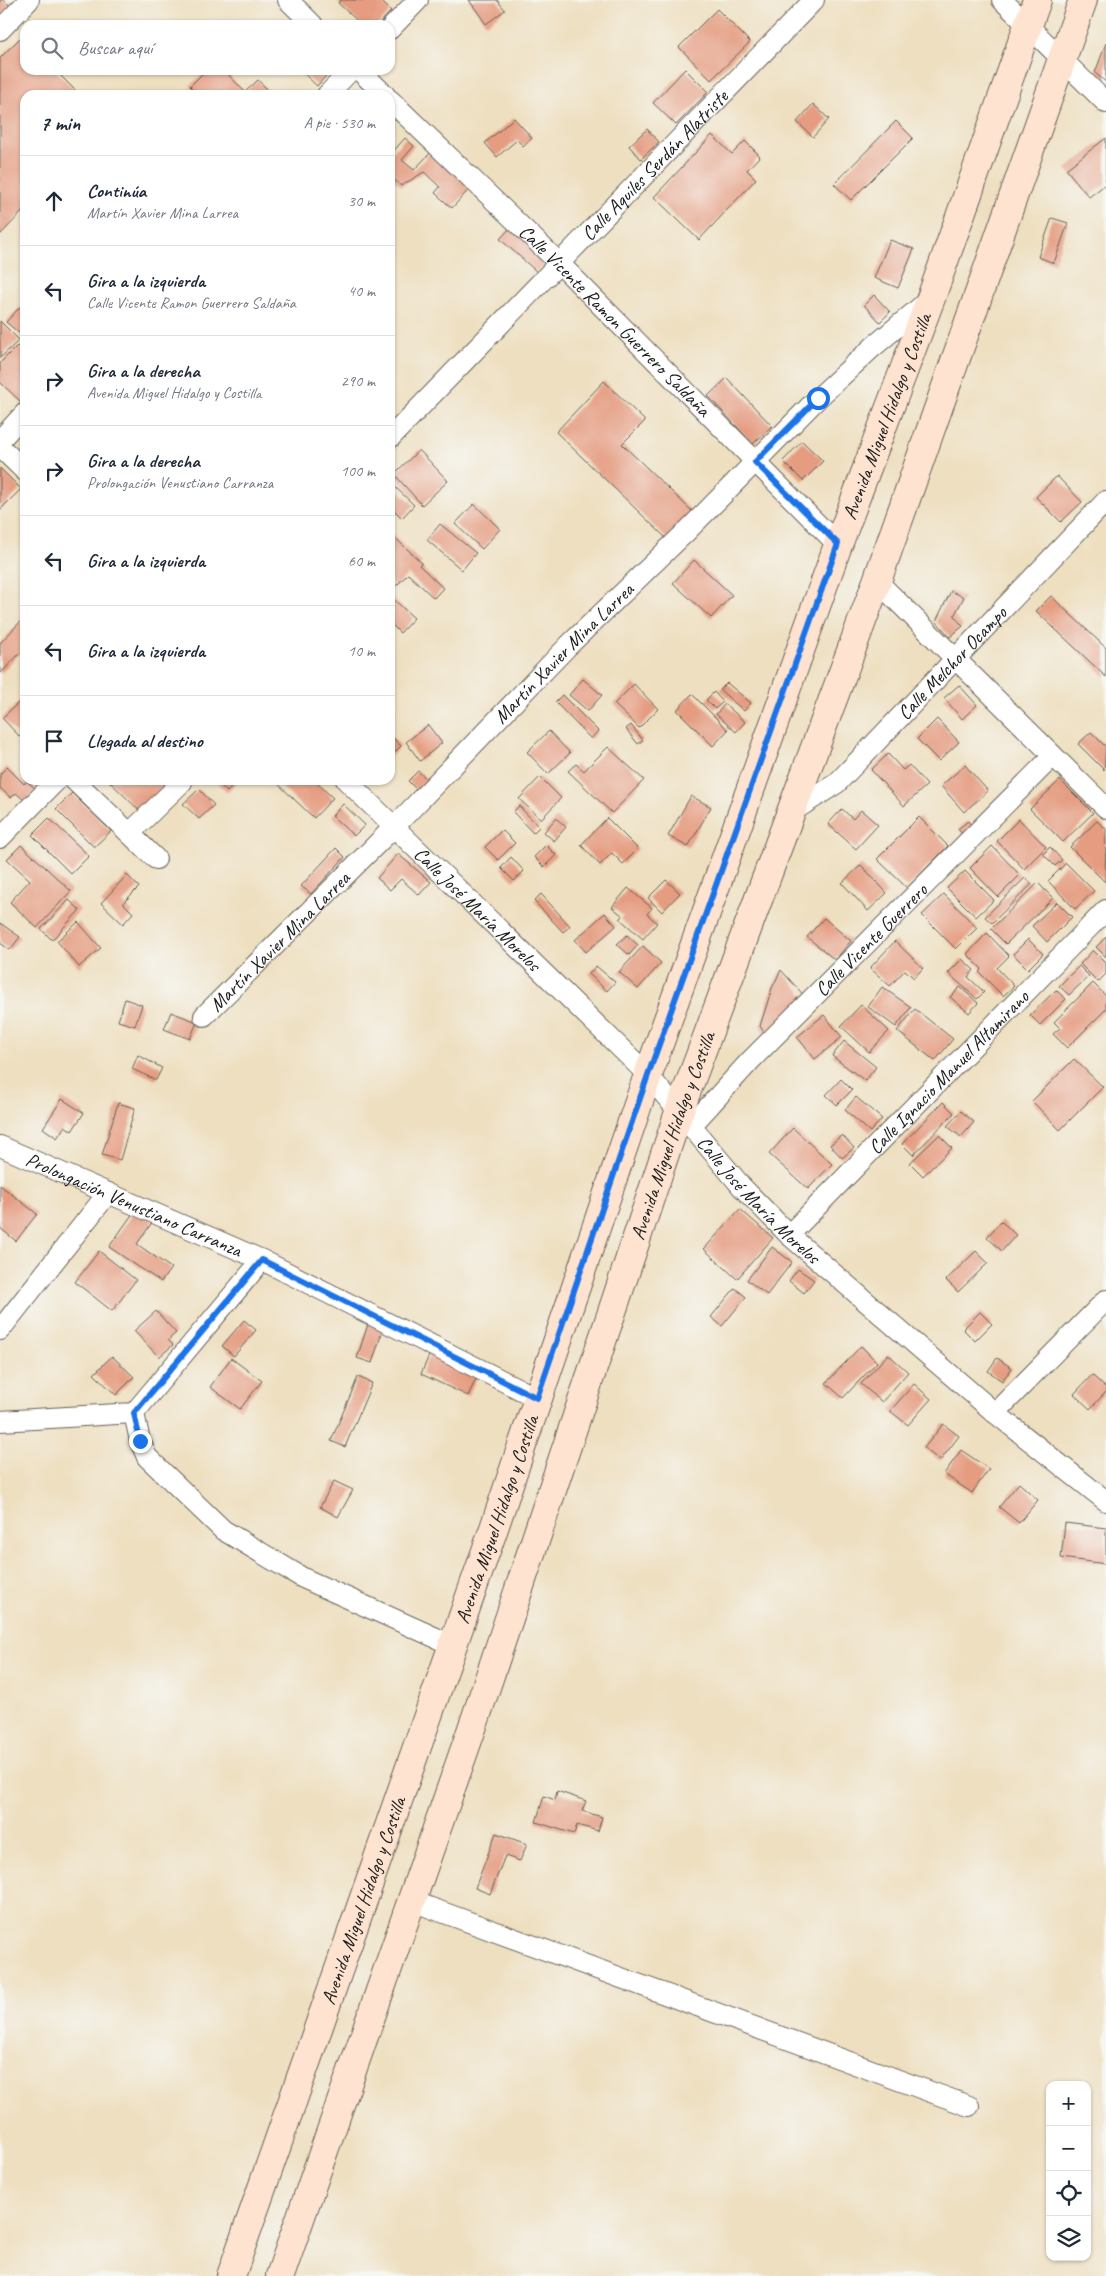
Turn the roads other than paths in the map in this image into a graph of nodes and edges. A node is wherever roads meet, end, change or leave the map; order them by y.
1 (29, 0) edge
2 (288, 0) edge
3 (418, 0) edge
4 (814, 0) edge
5 (1002, 0) edge
6 (1083, 0) edge
7 (1032, 12) edge
8 (308, 20) edge
9 (395, 24) edge
10 (0, 30) edge
11 (1062, 58) junction
12 (346, 75) edge
13 (364, 75) edge
14 (332, 90) edge
15 (380, 90) edge
16 (1106, 103) edge
17 (395, 105) edge
18 (558, 262) junction
19 (931, 298) junction
20 (20, 418) edge
21 (395, 433) edge
22 (0, 440) edge
23 (0, 447) edge
24 (755, 462) junction
25 (20, 467) edge
26 (1106, 500) edge
27 (838, 544) junction
28 (877, 582) junction
29 (954, 657) junction
30 (1053, 756) junction
31 (52, 785) edge
32 (79, 785) edge
33 (179, 785) edge
34 (351, 785) edge
35 (1106, 808) edge
36 (790, 813) junction
37 (395, 826) junction
38 (130, 833) junction
39 (0, 838) edge
40 (156, 859) dead end
41 (1106, 910) edge
42 (204, 1016) dead end
43 (648, 1075) junction
44 (685, 1119) junction
45 (0, 1146) edge
46 (108, 1193) junction
47 (789, 1235) junction
48 (262, 1260) junction
49 (1106, 1300) edge
50 (0, 1330) edge
51 (537, 1398) junction
52 (134, 1413) junction
53 (995, 1413) junction
54 (0, 1421) edge
55 (1106, 1501) edge
56 (452, 1645) junction
57 (412, 1901) junction
58 (968, 2106) dead end
59 (231, 2276) edge
60 (280, 2276) edge

1 - 10 street
2 - 8 street
3 - 9 street
4 - 18 street, Calle Aquiles Serdán Alatriste
5 - 7 street
6 - 11 main road, Avenida Miguel Hidalgo y Costilla
7 - 11 street
7 - 19 main road, Avenida Miguel Hidalgo y Costilla
11 - 16 street
11 - 28 main road, Avenida Miguel Hidalgo y Costilla
12 - 14 street
13 - 15 street
17 - 18 street, Calle Vicente Ramon Guerrero Saldaña
18 - 21 street, Calle Aquiles Serdán Alatriste
18 - 24 street, Calle Vicente Ramon Guerrero Saldaña
19 - 24 street, Martín Xavier Mina Larrea
19 - 27 main road, Avenida Miguel Hidalgo y Costilla
20 - 22 street
23 - 25 street
24 - 27 street, Calle Vicente Ramon Guerrero Saldaña
24 - 37 street, Martín Xavier Mina Larrea
26 - 29 street, Calle Melchor Ocampo
27 - 43 main road, Avenida Miguel Hidalgo y Costilla
28 - 29 street
28 - 36 main road, Avenida Miguel Hidalgo y Costilla
29 - 30 street
29 - 36 street, Calle Melchor Ocampo
30 - 35 street
30 - 44 street, Calle Vicente Guerrero
31 - 39 street
32 - 38 street
33 - 38 street
34 - 37 street, Calle José María Morelos
36 - 44 main road, Avenida Miguel Hidalgo y Costilla
37 - 42 street, Martín Xavier Mina Larrea
37 - 43 street, Calle José María Morelos
38 - 40 street
41 - 47 street, Calle Ignacio Manuel Altamirano
43 - 44 street, Calle José María Morelos
43 - 51 main road, Avenida Miguel Hidalgo y Costilla
44 - 47 street, Calle José María Morelos
44 - 57 main road, Avenida Miguel Hidalgo y Costilla
45 - 46 street, Prolongación Venustiano Carranza
46 - 48 street, Prolongación Venustiano Carranza
46 - 50 street
47 - 53 street, Calle José María Morelos
48 - 51 street, Prolongación Venustiano Carranza
48 - 52 street
49 - 53 street
51 - 56 main road, Avenida Miguel Hidalgo y Costilla
52 - 54 street
52 - 56 street
53 - 55 street, Calle José María Morelos
56 - 59 main road, Avenida Miguel Hidalgo y Costilla
57 - 58 street
57 - 60 main road, Avenida Miguel Hidalgo y Costilla

